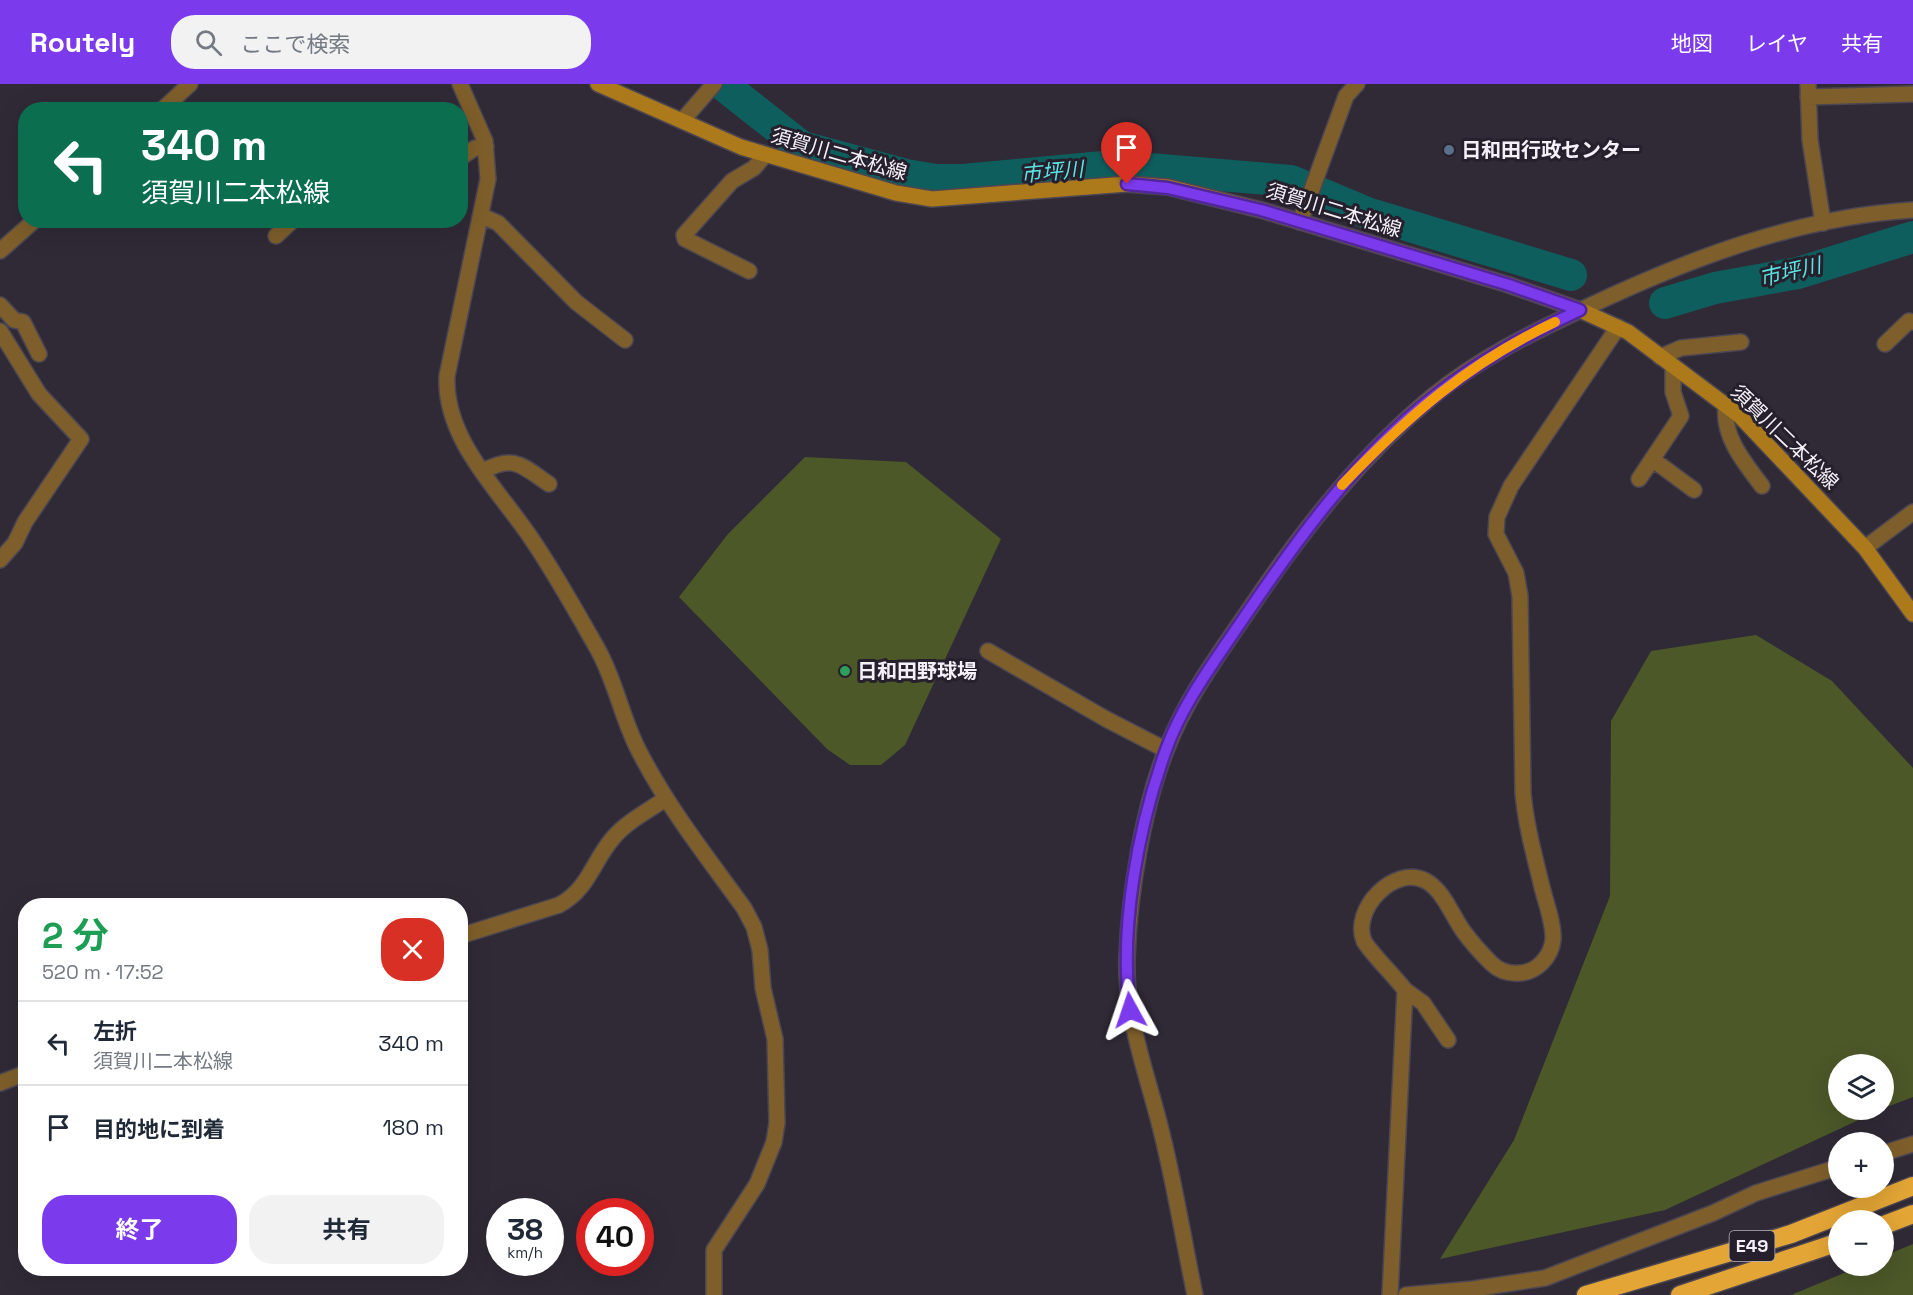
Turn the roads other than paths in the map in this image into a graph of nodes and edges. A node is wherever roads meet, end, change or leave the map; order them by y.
1 (190, 84) edge
2 (460, 84) edge
3 (598, 84) edge
4 (714, 84) edge
5 (1357, 84) edge
6 (1808, 90) edge
7 (1913, 94) edge
8 (171, 102) edge
9 (467, 102) edge
10 (468, 103) edge
11 (682, 121) junction
12 (486, 147) junction
13 (468, 153) edge
14 (765, 155) junction
15 (1913, 210) edge
16 (482, 216) junction
17 (1300, 222) junction
18 (1823, 223) junction
19 (26, 228) edge
20 (284, 228) edge
21 (276, 236) dead end
22 (0, 251) edge
23 (749, 271) dead end
24 (0, 305) edge
25 (1580, 310) junction
26 (1913, 322) edge
27 (1618, 327) junction
28 (0, 332) edge
29 (625, 340) dead end
30 (1741, 342) dead end
31 (1885, 344) dead end
32 (39, 354) dead end
33 (1660, 357) junction
34 (1673, 366) junction
35 (1726, 406) junction
36 (1652, 459) junction
37 (483, 471) junction
38 (1639, 479) dead end
39 (549, 484) dead end
40 (1762, 486) dead end
41 (1694, 490) dead end
42 (1913, 512) edge
43 (1865, 548) junction
44 (0, 560) edge
45 (1913, 614) edge
46 (988, 651) dead end
47 (1166, 750) junction
48 (665, 799) junction
49 (468, 933) edge
50 (1405, 990) junction
51 (1448, 1040) dead end
52 (18, 1076) edge
53 (0, 1083) edge
54 (1913, 1144) edge
55 (1894, 1150) edge
56 (1828, 1170) edge
57 (1913, 1186) edge
58 (1913, 1214) edge
59 (1894, 1221) edge
60 (1828, 1246) edge
61 (714, 1295) edge
62 (1195, 1295) edge
63 (1390, 1295) edge
64 (1406, 1295) edge
65 (1586, 1295) edge
66 (1680, 1295) edge

1 - 8 street
2 - 9 street
3 - 11 main road, 須賀川二本松線
4 - 11 street
5 - 17 street
6 - 7 street
6 - 18 street
10 - 12 street
11 - 14 main road, 須賀川二本松線
12 - 13 street
12 - 16 street
14 - 17 main road, 須賀川二本松線
14 - 23 street
15 - 18 street
16 - 29 street
16 - 37 street
17 - 25 main road, 須賀川二本松線
18 - 25 street
19 - 22 street
20 - 21 street
24 - 32 street
25 - 27 main road, 須賀川二本松線
25 - 47 street
26 - 31 street
27 - 33 main road, 須賀川二本松線
27 - 50 street
28 - 44 street
30 - 33 street
33 - 34 main road, 須賀川二本松線
34 - 35 main road, 須賀川二本松線
34 - 36 street
35 - 40 street
35 - 43 main road, 須賀川二本松線
36 - 38 street
36 - 41 street
37 - 39 street
37 - 48 street
42 - 43 street
43 - 45 main road, 須賀川二本松線
46 - 47 street
47 - 62 street
48 - 49 street
48 - 61 street
50 - 51 street
50 - 63 street
52 - 53 street
54 - 55 street
56 - 64 street
57 - 65 highway, E49
58 - 59 highway
60 - 66 highway, E49

